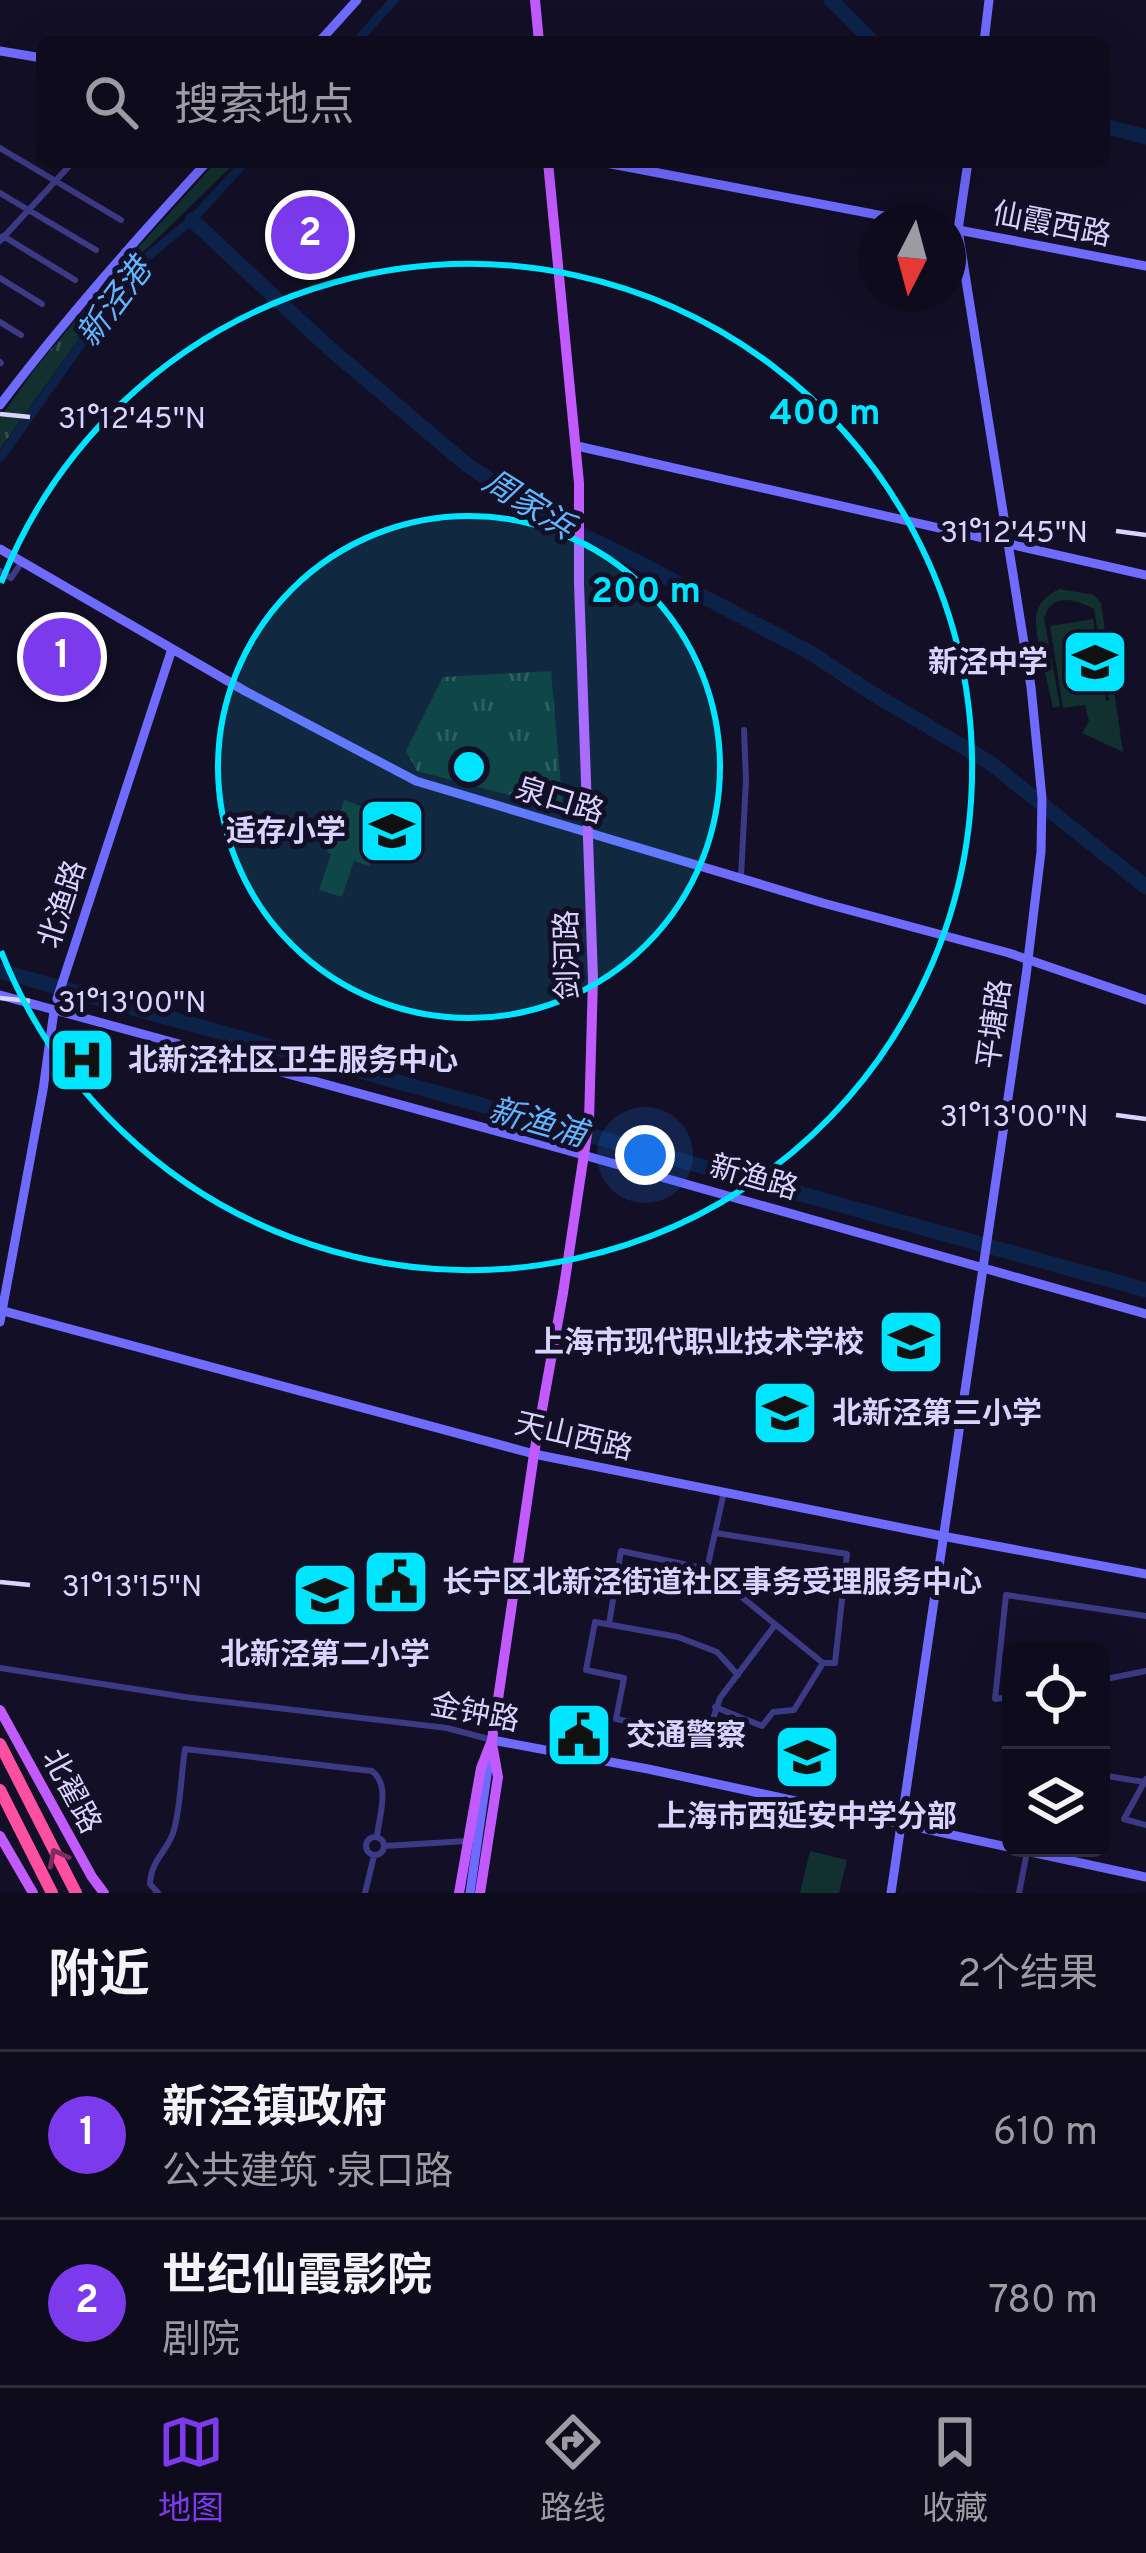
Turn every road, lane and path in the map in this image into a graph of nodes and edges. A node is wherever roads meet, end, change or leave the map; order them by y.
1 (357, 0) edge
2 (535, 0) edge
3 (989, 0) edge
4 (324, 36) edge
5 (538, 36) edge
6 (985, 36) edge
7 (0, 51) edge
8 (36, 57) edge
9 (0, 148) edge
10 (68, 168) edge
11 (202, 168) edge
12 (549, 168) edge
13 (632, 168) edge
14 (967, 168) edge
15 (56, 182) junction
16 (0, 193) edge
17 (959, 204) edge
18 (29, 211) junction
19 (858, 211) edge
20 (122, 220) dead end
21 (966, 231) edge
22 (1, 237) edge
23 (96, 250) dead end
24 (1146, 266) edge
25 (0, 278) edge
26 (75, 280) dead end
27 (43, 304) dead end
28 (966, 305) edge
29 (0, 322) edge
30 (21, 334) dead end
31 (0, 405) edge
32 (577, 446) junction
33 (1007, 543) junction
34 (0, 549) edge
35 (22, 562) junction
36 (0, 571) edge
37 (1146, 575) edge
38 (172, 650) junction
39 (744, 730) dead end
40 (587, 834) junction
41 (741, 877) junction
42 (1027, 959) junction
43 (0, 995) edge
44 (1146, 1000) edge
45 (56, 1005) junction
46 (585, 1155) junction
47 (983, 1262) junction
48 (1, 1314) edge
49 (1146, 1314) edge
50 (534, 1454) junction
51 (724, 1492) junction
52 (716, 1533) junction
53 (942, 1536) junction
54 (707, 1569) junction
55 (1146, 1574) edge
56 (1146, 1616) edge
57 (608, 1624) junction
58 (775, 1624) junction
59 (823, 1664) junction
60 (0, 1668) edge
61 (1146, 1671) edge
62 (738, 1675) junction
63 (1110, 1678) edge
64 (1002, 1699) edge
65 (716, 1707) junction
66 (0, 1710) edge
67 (491, 1740) junction
68 (0, 1744) edge
69 (1110, 1776) edge
70 (1145, 1781) edge
71 (0, 1790) edge
72 (900, 1825) junction
73 (1146, 1825) edge
74 (0, 1836) edge
75 (376, 1837) junction
76 (467, 1841) junction
77 (384, 1846) junction
78 (1002, 1847) edge
79 (374, 1855) junction
80 (1026, 1857) edge
81 (1051, 1857) edge
82 (1146, 1877) edge
83 (33, 1893) edge
84 (52, 1893) edge
85 (76, 1893) edge
86 (104, 1893) edge
87 (158, 1893) edge
88 (365, 1893) edge
89 (459, 1893) edge
90 (470, 1893) edge
91 (480, 1893) edge
92 (891, 1893) edge
93 (1018, 1893) edge

1 - 4 street
2 - 5 main road
3 - 6 street
7 - 8 street
9 - 15 street
10 - 15 street
11 - 31 street
12 - 32 main road, 剑河路
13 - 19 street
14 - 17 street, 平塘路
15 - 18 street
15 - 20 street
16 - 18 street
18 - 22 street
18 - 23 street
21 - 24 street, 仙霞西路
22 - 26 street
25 - 27 street
28 - 33 street, 平塘路
29 - 30 street
32 - 33 street
32 - 40 main road, 剑河路
33 - 37 street
33 - 42 street, 平塘路
34 - 35 street, 泉口路
35 - 36 street
35 - 38 street, 泉口路
38 - 40 street, 泉口路
38 - 45 street, 北渔路
39 - 41 street
40 - 41 street, 泉口路
40 - 46 main road, 剑河路
41 - 42 street, 泉口路
42 - 44 street, 泉口路
42 - 47 street, 平塘路
43 - 45 street, 新渔路
45 - 46 street, 新渔路
45 - 48 street, 北渔路
46 - 47 street, 新渔路
46 - 50 main road, 剑河路
47 - 49 street, 新渔路
47 - 53 street, 平塘路
48 - 50 street, 天山西路
50 - 51 street, 天山西路
50 - 67 main road, 剑河路
51 - 52 street
51 - 53 street, 天山西路
52 - 54 street
52 - 59 street
53 - 55 street, 天山西路
53 - 72 street, 平塘路
54 - 57 street
54 - 58 street
56 - 64 street
57 - 62 street
57 - 65 street
58 - 59 street
58 - 62 street
59 - 65 street
60 - 67 street, 金钟路
61 - 63 street
62 - 65 street
66 - 86 main road, 北翟路
67 - 72 street, 金钟路
67 - 76 main road, 剑河路
67 - 90 street
67 - 91 main road, 剑河路
85 -> 68 highway
69 - 70 street
70 - 73 street
71 - 84 highway
72 - 78 street, 金钟路
72 - 92 street, 平塘路
74 - 83 main road
75 - 77 street
75 - 79 street
75 - 87 street
76 - 77 street
76 - 89 main road, 剑河路
77 - 79 street
79 - 88 street
80 - 93 street
81 - 82 street, 金钟路

